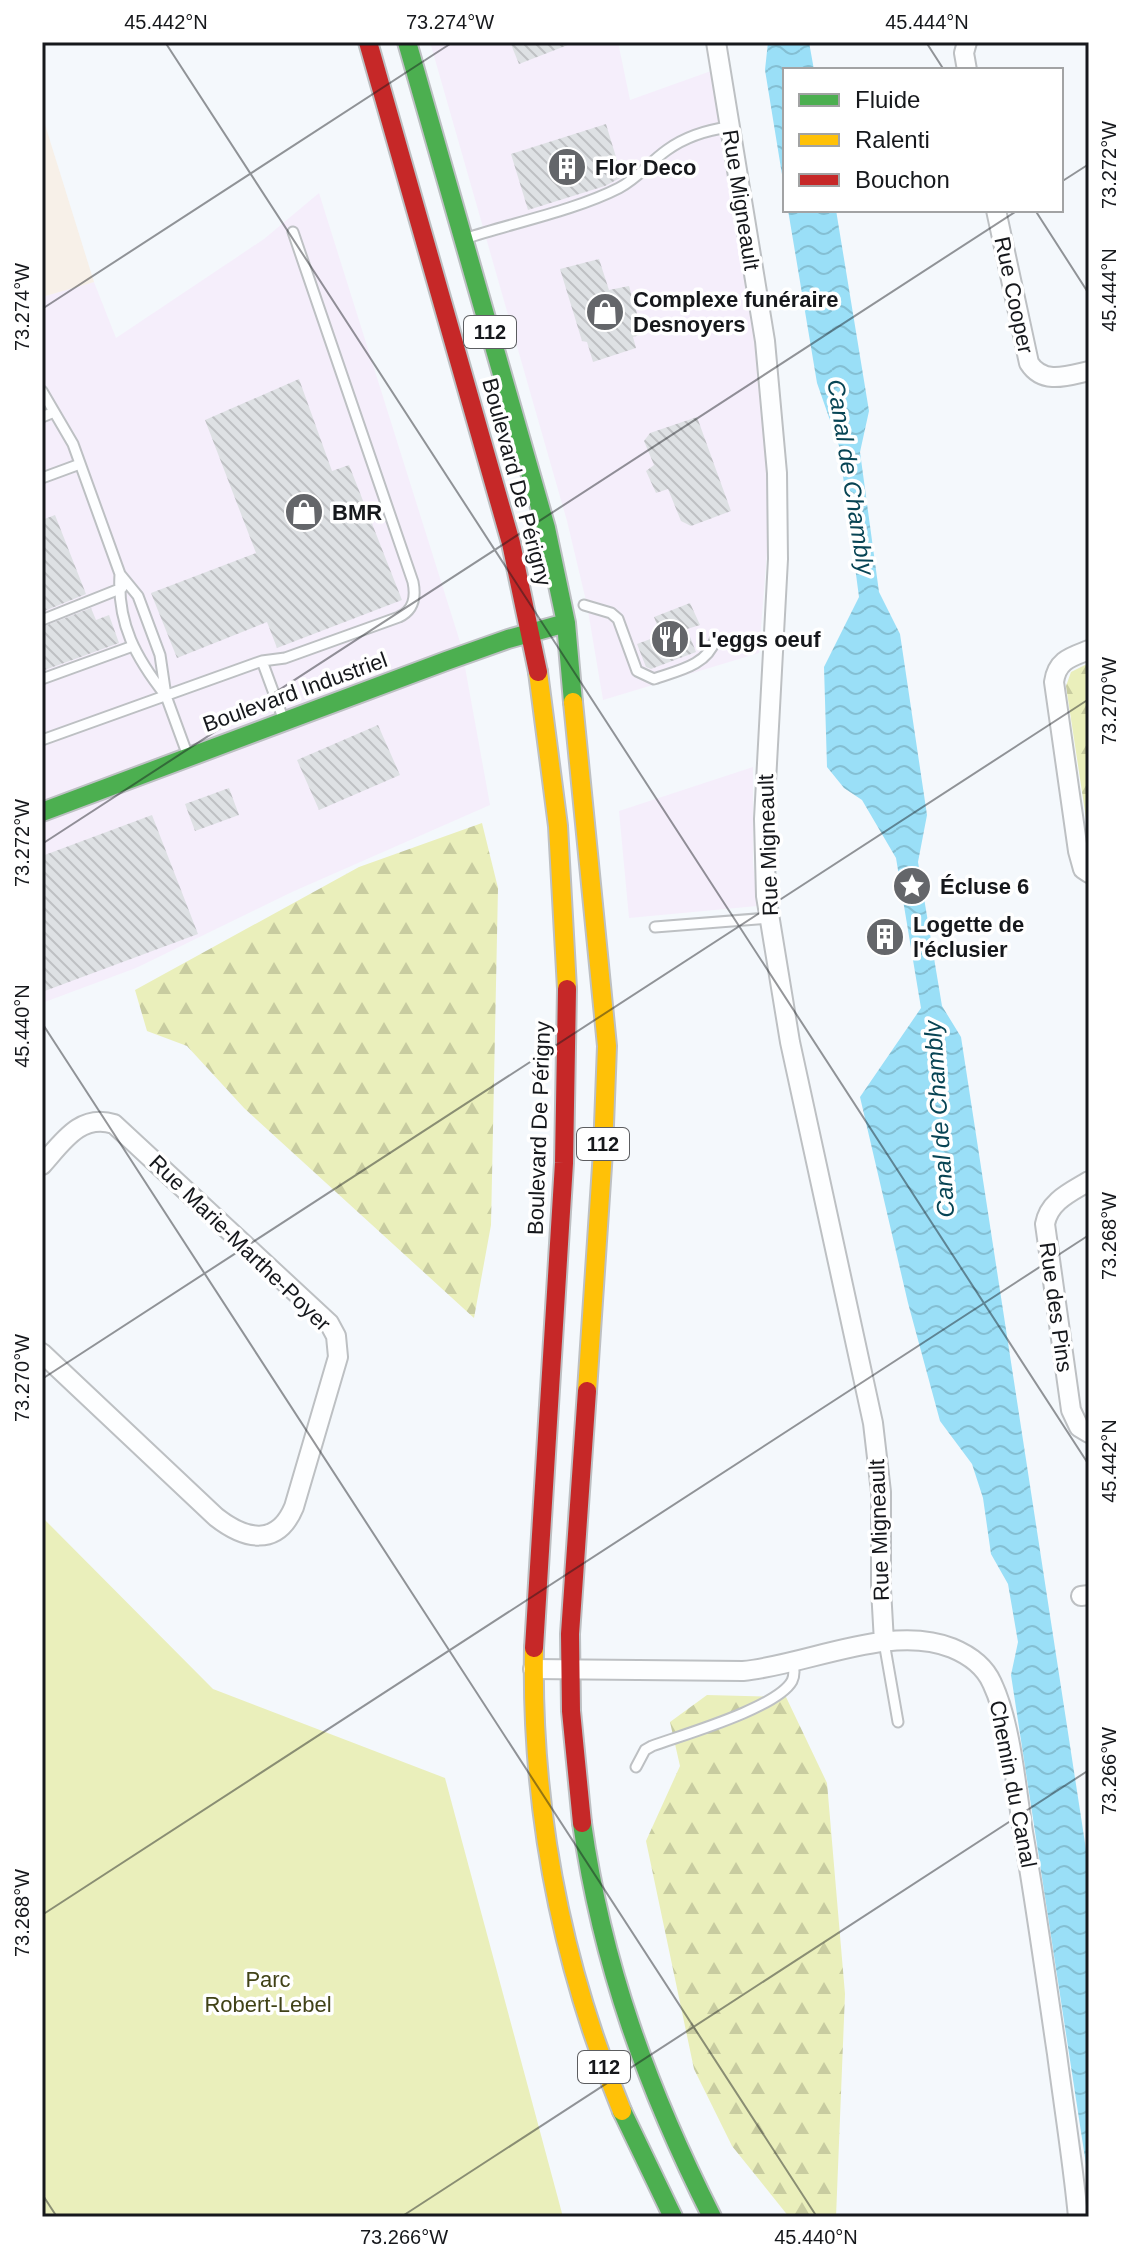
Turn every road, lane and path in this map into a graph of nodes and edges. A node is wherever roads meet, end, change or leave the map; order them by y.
1 (368, 42) edge
2 (407, 42) edge
3 (716, 42) edge
4 (967, 42) edge
5 (967, 68) edge
6 (729, 127) junction
7 (996, 212) edge
8 (293, 232) dead end
9 (464, 239) junction
10 (1089, 371) edge
11 (42, 391) edge
12 (54, 412) junction
13 (42, 417) edge
14 (80, 464) junction
15 (42, 478) edge
16 (120, 574) junction
17 (129, 586) junction
18 (119, 590) junction
19 (584, 605) dead end
20 (42, 620) edge
21 (566, 623) junction
22 (530, 632) junction
23 (715, 640) dead end
24 (133, 646) junction
25 (1089, 650) edge
26 (262, 661) junction
27 (42, 679) edge
28 (166, 696) junction
29 (284, 722) junction
30 (42, 740) edge
31 (188, 756) junction
32 (42, 812) edge
33 (1089, 873) edge
34 (769, 918) junction
35 (655, 927) dead end
36 (42, 1165) edge
37 (1089, 1181) edge
38 (42, 1353) edge
39 (1089, 1433) edge
40 (884, 1642) junction
41 (793, 1663) junction
42 (533, 1669) junction
43 (569, 1670) junction
44 (898, 1722) dead end
45 (636, 1767) dead end
46 (673, 2217) edge
47 (712, 2217) edge
48 (1078, 2217) edge

1 - 22 main road, Boulevard De Périgny / 112
2 - 9 main road, Boulevard De Périgny / 112
3 - 6 street, Rue Migneault
4 - 5 street
6 - 9 lane
6 - 34 street, Rue Migneault
7 - 10 street, Rue Cooper
8 - 26 lane
9 - 21 main road, Boulevard De Périgny / 112
11 - 12 lane
12 - 13 lane
12 - 14 lane
14 - 15 lane
14 - 16 lane
16 - 17 lane
16 - 18 lane
17 - 18 lane
17 - 28 lane
18 - 20 lane
18 - 24 lane
19 - 23 lane
21 - 22 main road, Boulevard Industriel
21 - 43 main road, Boulevard De Périgny / 112
22 - 29 main road, Boulevard Industriel
22 - 42 main road, Boulevard De Périgny / 112
24 - 27 lane
24 - 28 lane
25 - 33 street
26 - 28 lane
26 - 29 lane
28 - 30 lane
28 - 31 lane
29 - 31 main road, Boulevard Industriel
31 - 32 main road, Boulevard Industriel
34 - 35 lane
34 - 40 street, Rue Migneault
36 - 38 street, Rue Marie-Marthe-Poyer
37 - 39 street, Rue des Pins
40 - 41 street, Chemin du Canal
40 - 44 lane
40 - 48 street, Chemin du Canal
41 - 43 street, Chemin du Canal
41 - 45 lane
42 - 43 street, Chemin du Canal
42 - 46 main road, Boulevard De Périgny / 112
43 - 47 main road, Boulevard De Périgny / 112

